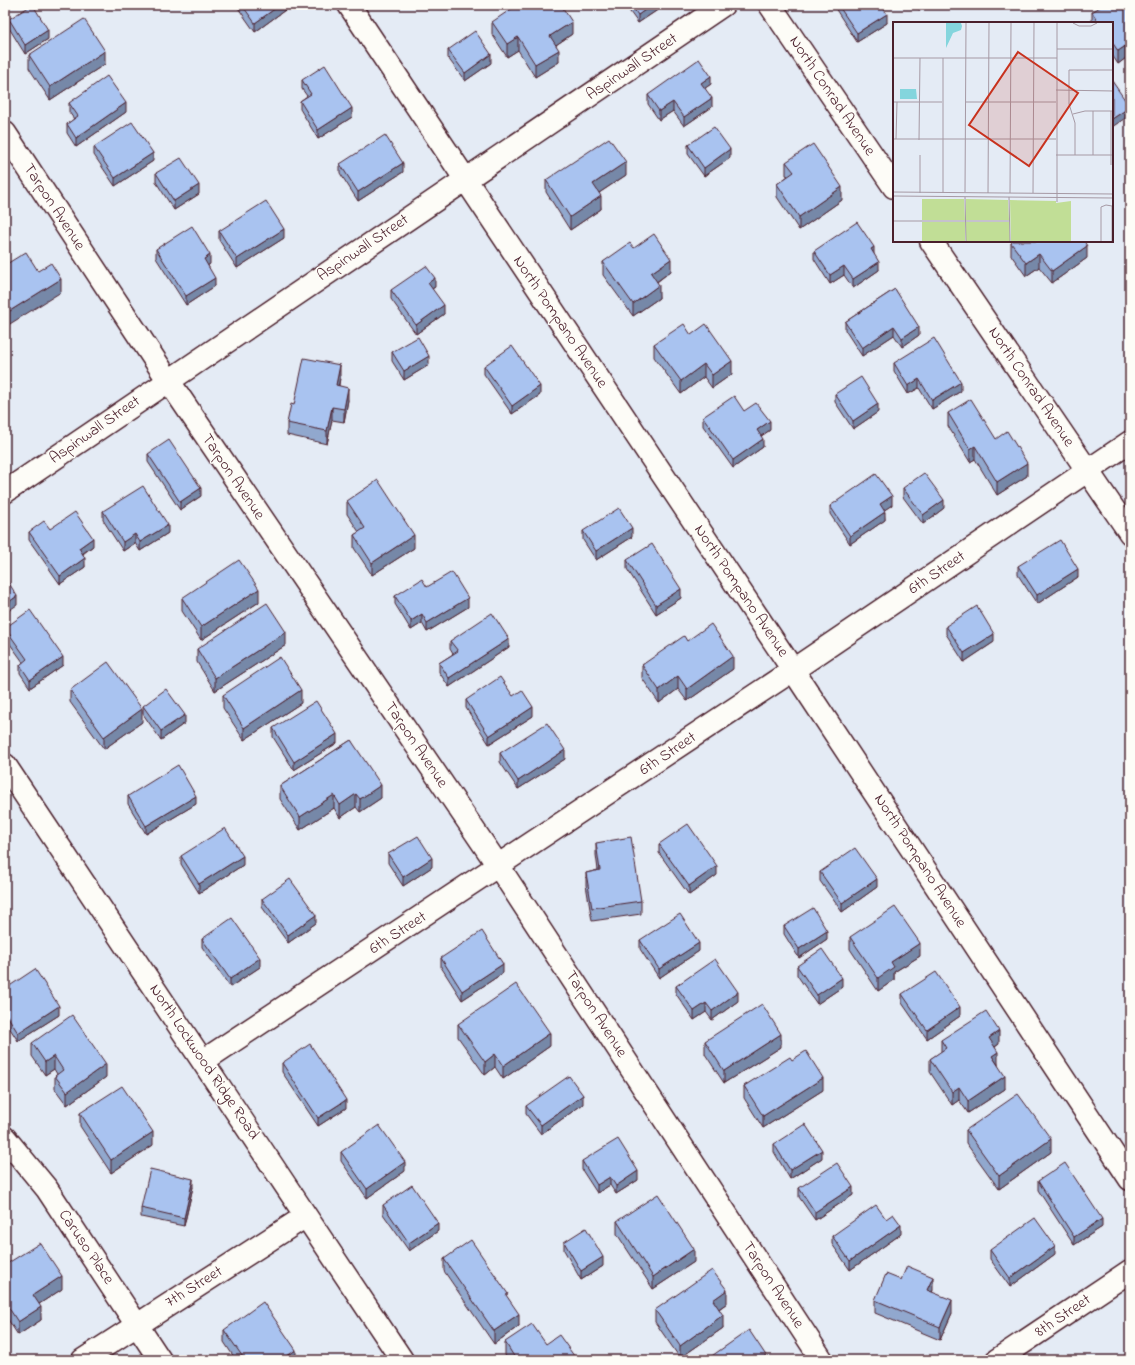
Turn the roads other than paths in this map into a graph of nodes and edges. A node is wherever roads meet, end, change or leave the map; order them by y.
1 (349, 5) edge
2 (723, 5) edge
3 (770, 5) edge
4 (5, 132) edge
5 (465, 180) junction
6 (893, 186) edge
7 (932, 242) edge
8 (168, 380) junction
9 (1130, 442) edge
10 (1089, 470) junction
11 (5, 492) edge
12 (1130, 533) edge
13 (793, 670) junction
14 (5, 765) edge
15 (499, 866) junction
16 (203, 1061) junction
17 (5, 1138) edge
18 (1130, 1179) edge
19 (306, 1216) junction
20 (1130, 1271) edge
21 (137, 1323) junction
22 (83, 1360) edge
23 (160, 1360) edge
24 (402, 1360) edge
25 (822, 1360) edge
26 (997, 1360) edge

1 - 5 street, North Pompano Avenue
2 - 5 street, Aspinwall Street
3 - 6 street, North Conrad Avenue
4 - 8 street, Tarpon Avenue
5 - 8 street, Aspinwall Street
5 - 13 street, North Pompano Avenue
7 - 10 street, North Conrad Avenue
8 - 11 street, Aspinwall Street
8 - 15 street, Tarpon Avenue
9 - 10 street, 6th Street
10 - 12 street, North Conrad Avenue
10 - 13 street, 6th Street
13 - 15 street, 6th Street
13 - 18 street, North Pompano Avenue
14 - 16 street, North Lockwood Ridge Road
15 - 16 street, 6th Street
15 - 25 street, Tarpon Avenue
16 - 19 street, North Lockwood Ridge Road
17 - 21 street, Caruso Place
19 - 21 street, 7th Street
19 - 24 street, North Lockwood Ridge Road
20 - 26 street, 8th Street
21 - 22 street, 7th Street
21 - 23 street, Caruso Place

